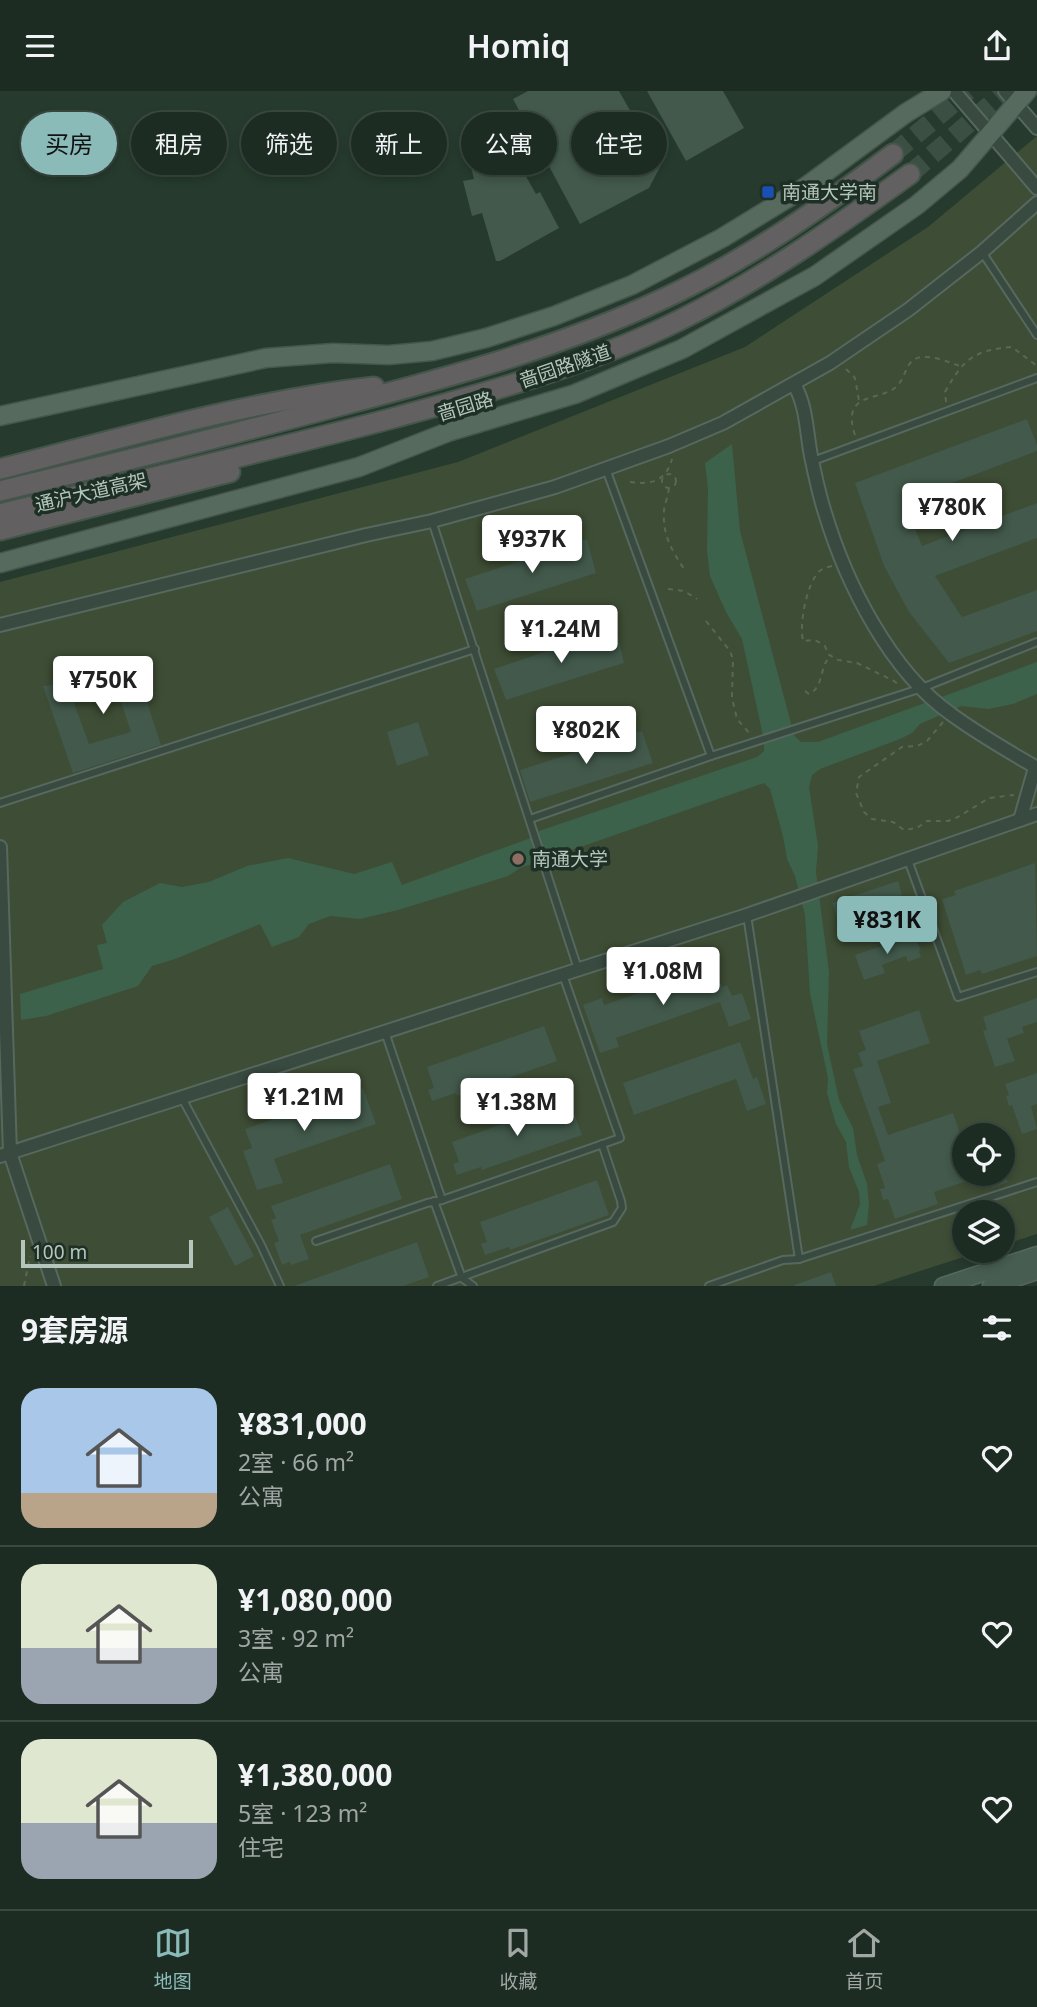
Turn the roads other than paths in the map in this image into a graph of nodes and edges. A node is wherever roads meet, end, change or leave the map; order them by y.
1 (942, 91) edge
2 (954, 91) edge
3 (1016, 95) edge
4 (1037, 128) edge
5 (991, 135) junction
6 (893, 154) tunnel mouth
7 (910, 174) tunnel mouth
8 (1037, 188) edge
9 (1037, 203) edge
10 (982, 252) junction
11 (1037, 335) edge
12 (1037, 378) edge
13 (437, 380) junction
14 (794, 384) junction
15 (472, 397) junction
16 (0, 416) edge
17 (178, 449) joint
18 (813, 461) junction
19 (606, 468) junction
20 (0, 469) edge
21 (182, 470) joint
22 (0, 491) edge
23 (0, 514) edge
24 (432, 521) junction
25 (0, 530) edge
26 (0, 563) edge
27 (0, 625) edge
28 (1037, 642) edge
29 (475, 649) junction
30 (925, 692) junction
31 (711, 756) junction
32 (1036, 768) edge
33 (0, 803) edge
34 (1037, 814) edge
35 (530, 819) junction
36 (1020, 820) junction
37 (0, 847) edge
38 (908, 859) junction
39 (747, 915) junction
40 (578, 969) junction
41 (1037, 972) edge
42 (563, 975) junction
43 (385, 1032) junction
44 (182, 1098) junction
45 (602, 1144) junction
46 (5, 1155) edge
47 (1037, 1182) edge
48 (442, 1200) junction
49 (434, 1201) junction
50 (316, 1241) dead end
51 (1037, 1255) edge
52 (799, 1259) junction
53 (1037, 1271) edge
54 (462, 1277) junction
55 (54, 1286) edge
56 (280, 1286) edge
57 (438, 1286) edge
58 (473, 1286) edge
59 (709, 1286) edge
60 (943, 1286) edge
61 (991, 1286) edge

1 - 16 main road
2 - 5 street
3 - 4 street
3 - 5 main road, 啬园路
5 - 8 street
5 - 26 main road, 啬园路
6 - 13 highway, 啬园路隧道
7 - 15 highway, 啬园路隧道
9 - 10 street
10 - 11 lane
10 - 14 street
12 - 18 lane
13 - 17 highway, 啬园路隧道
13 - 20 highway
14 - 18 street
14 - 19 street
15 - 21 highway, 啬园路隧道
15 - 25 highway
17 - 22 highway, 通沪大道高架
18 - 30 street
19 - 24 street
19 - 31 lane
21 - 23 highway, 通沪大道高架
24 - 27 street
24 - 29 lane
28 - 30 lane
29 - 33 lane
29 - 35 lane
30 - 31 lane
30 - 32 street
31 - 35 lane
32 - 36 street
34 - 36 street
35 - 40 lane
36 - 38 street
37 - 46 street
38 - 39 street
38 - 41 lane
39 - 40 street
39 - 52 lane
40 - 42 street
42 - 43 street
42 - 45 lane
43 - 44 street
43 - 48 lane
44 - 46 street
44 - 56 lane
45 - 48 lane
45 - 54 lane
46 - 55 street
47 - 52 lane
48 - 49 lane
49 - 50 lane
49 - 54 lane
51 - 60 main road
52 - 59 lane
53 - 61 main road
54 - 57 lane
54 - 58 lane

